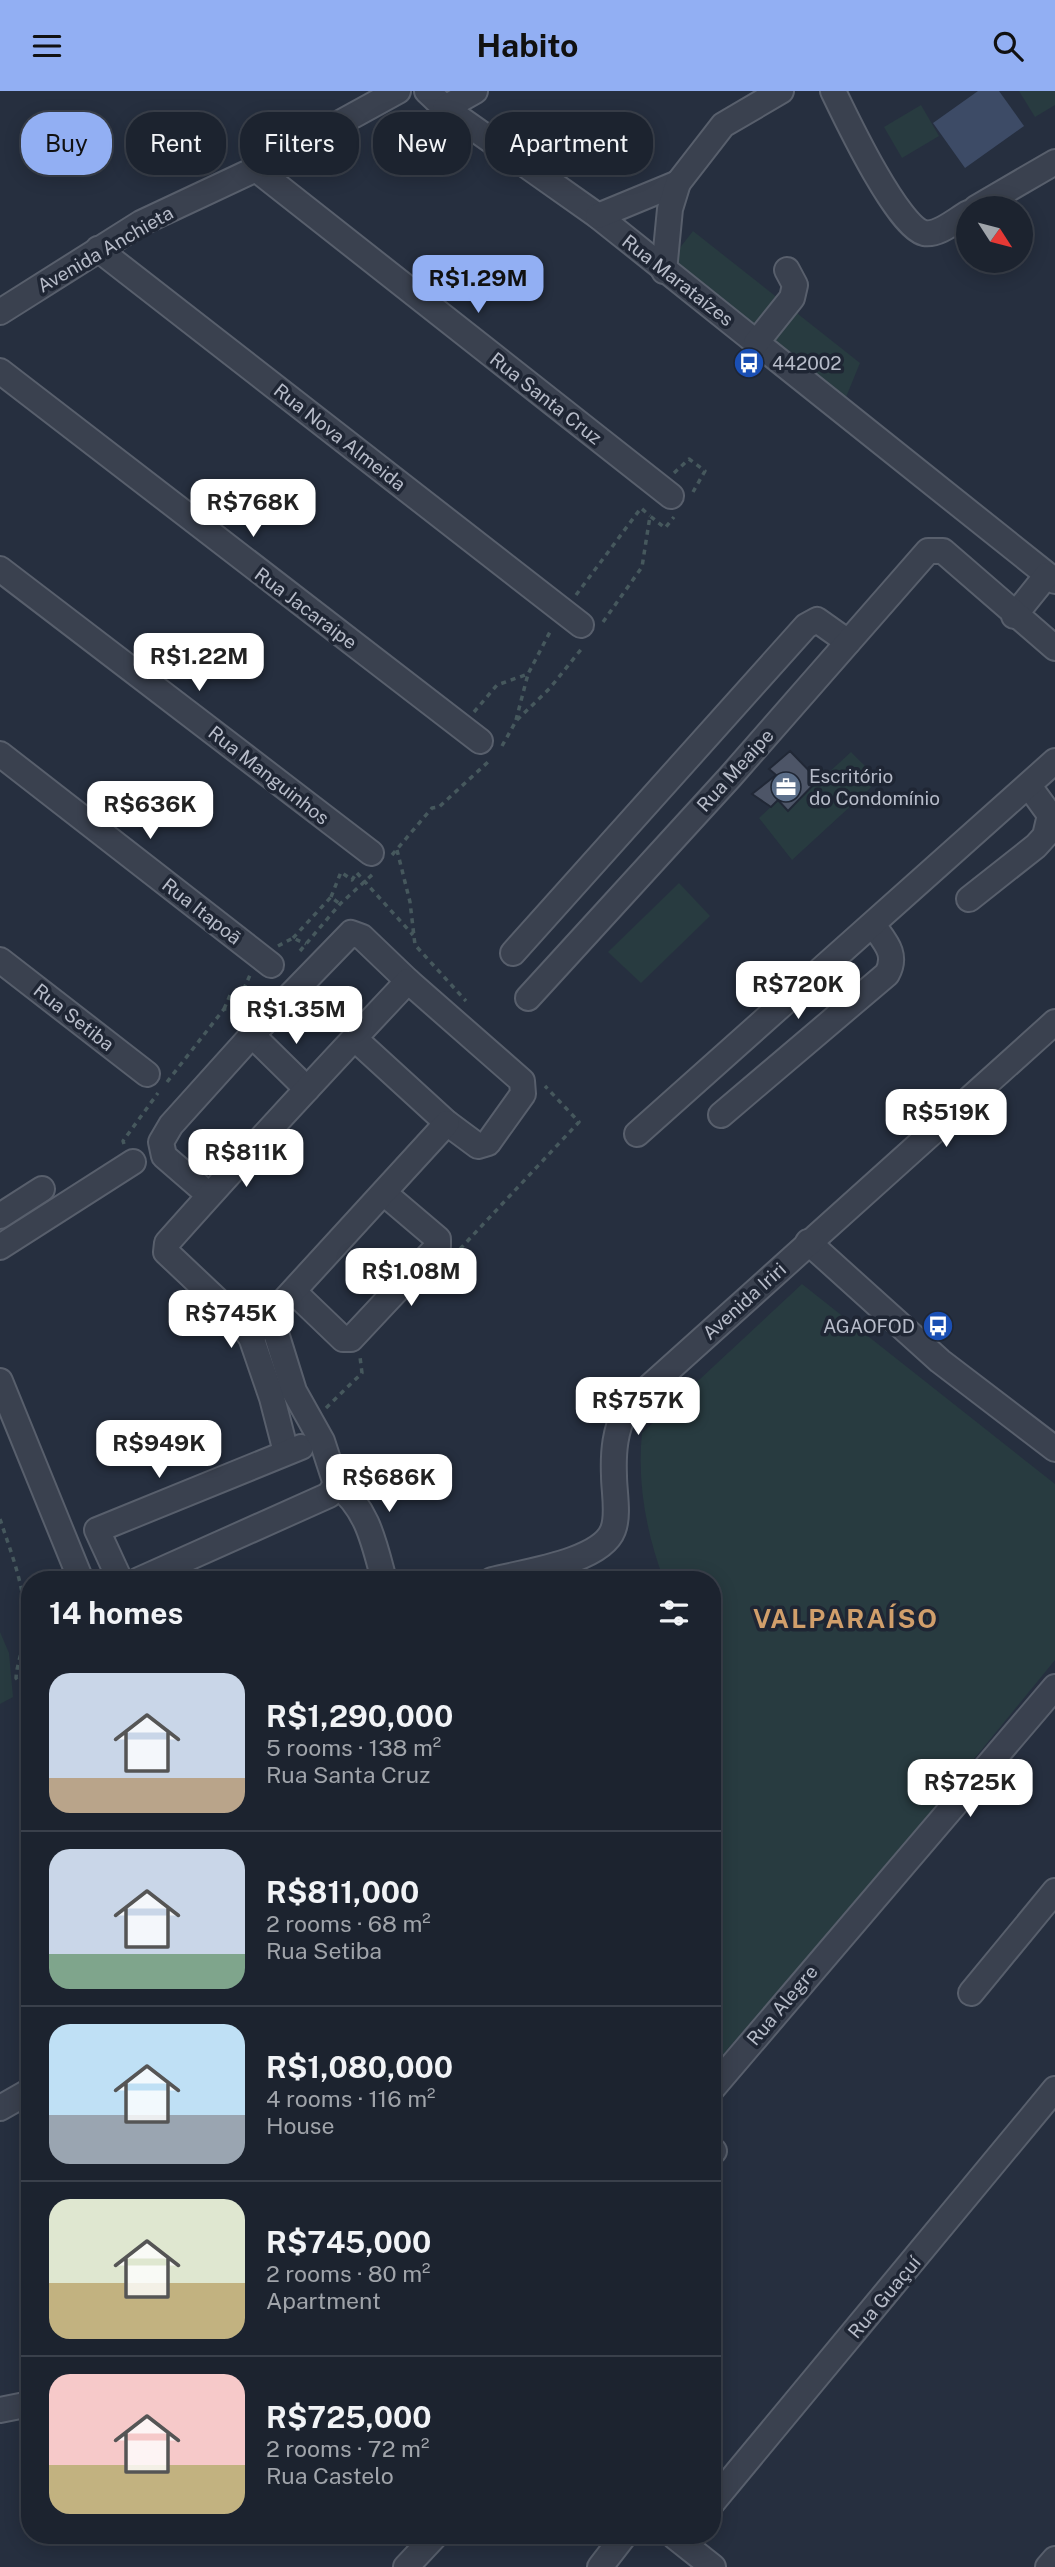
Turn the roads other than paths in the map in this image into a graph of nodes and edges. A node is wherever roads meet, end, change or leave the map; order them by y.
1 (362, 91) edge
2 (398, 91) edge
3 (427, 91) edge
4 (475, 91) edge
5 (781, 91) edge
6 (833, 91) edge
7 (445, 108) junction
8 (348, 112) edge
9 (359, 112) edge
10 (1055, 162) edge
11 (243, 175) edge
12 (264, 175) edge
13 (678, 183) junction
14 (997, 196) edge
15 (598, 216) junction
16 (956, 220) edge
17 (98, 249) junction
18 (787, 270) dead end
19 (664, 271) junction
20 (0, 312) edge
21 (757, 343) junction
22 (0, 371) edge
23 (675, 498) road end
24 (0, 569) edge
25 (1051, 578) edge
26 (1014, 615) junction
27 (584, 625) road end
28 (848, 642) junction
29 (1055, 648) edge
30 (483, 744) road end
31 (0, 754) edge
32 (1055, 761) edge
33 (1028, 786) junction
34 (375, 862) road end
35 (969, 899) dead end
36 (873, 925) junction
37 (513, 953) dead end
38 (0, 960) edge
39 (271, 965) dead end
40 (408, 981) junction
41 (528, 998) dead end
42 (1055, 1022) edge
43 (252, 1035) junction
44 (355, 1038) junction
45 (147, 1074) dead end
46 (307, 1089) junction
47 (721, 1115) dead end
48 (447, 1123) junction
49 (637, 1134) dead end
50 (133, 1162) road end
51 (42, 1189) dead end
52 (385, 1194) junction
53 (209, 1195) junction
54 (0, 1216) edge
55 (808, 1243) junction
56 (0, 1247) edge
57 (294, 1292) junction
58 (271, 1317) junction
59 (251, 1337) junction
60 (0, 1381) edge
61 (322, 1441) junction
62 (1055, 1449) edge
63 (286, 1452) junction
64 (336, 1484) junction
65 (97, 1530) junction
66 (66, 1546) junction
67 (77, 1571) edge
68 (116, 1571) edge
69 (159, 1571) edge
70 (381, 1571) edge
71 (526, 1571) edge
72 (1055, 1687) edge
73 (1055, 1891) edge
74 (971, 1993) dead end
75 (721, 2078) edge
76 (1055, 2090) edge
77 (21, 2096) edge
78 (0, 2108) edge
79 (21, 2406) edge
80 (0, 2410) edge
81 (721, 2492) edge
82 (425, 2544) edge
83 (618, 2544) edge
84 (688, 2544) edge
85 (1055, 2559) edge
86 (406, 2567) edge
87 (600, 2567) edge
88 (713, 2567) edge
89 (1048, 2567) edge

1 - 8 street
2 - 9 street, Avenida Anchieta
3 - 7 street, Rua Marataízes
4 - 7 street
5 - 13 street
6 - 16 street
7 - 15 street, Rua Marataízes
10 - 14 street
11 - 17 street, Avenida Anchieta
12 - 23 street, Rua Santa Cruz
13 - 15 street
13 - 19 street
15 - 19 street, Rua Marataízes
17 - 20 street, Avenida Anchieta
17 - 27 street, Rua Nova Almeida
18 - 21 street
19 - 21 street, Rua Marataízes
21 - 25 street, Rua Marataízes
22 - 30 street, Rua Jacaraipe
24 - 34 street, Rua Manguinhos
25 - 26 street
26 - 28 street, Rua Meaipe
26 - 29 street
28 - 37 street
28 - 41 street, Rua Meaipe
31 - 39 street, Rua Itapoã
32 - 33 street
33 - 35 street
33 - 36 street
36 - 47 street
36 - 49 street
38 - 45 street, Rua Setiba
40 - 43 street
40 - 44 street
40 - 48 street
42 - 55 street, Avenida Iriri
43 - 46 street
43 - 53 street
44 - 46 street
44 - 48 street
46 - 53 street
48 - 52 street
50 - 56 street
51 - 54 street
52 - 57 street
52 - 57 street
53 - 59 street
55 - 62 street
55 - 71 street, Avenida Iriri
57 - 58 street
58 - 59 street
58 - 61 street
59 - 63 street
60 - 66 street
61 - 63 street
61 - 64 street
63 - 65 street
64 - 69 street
64 - 70 street
65 - 66 street
65 - 68 street
66 - 67 street
72 - 75 street, Rua Alegre
73 - 74 street
76 - 81 street, Rua Guaçuí
77 - 78 street
79 - 80 street
82 - 86 street
83 - 87 street
84 - 88 street
85 - 89 street

